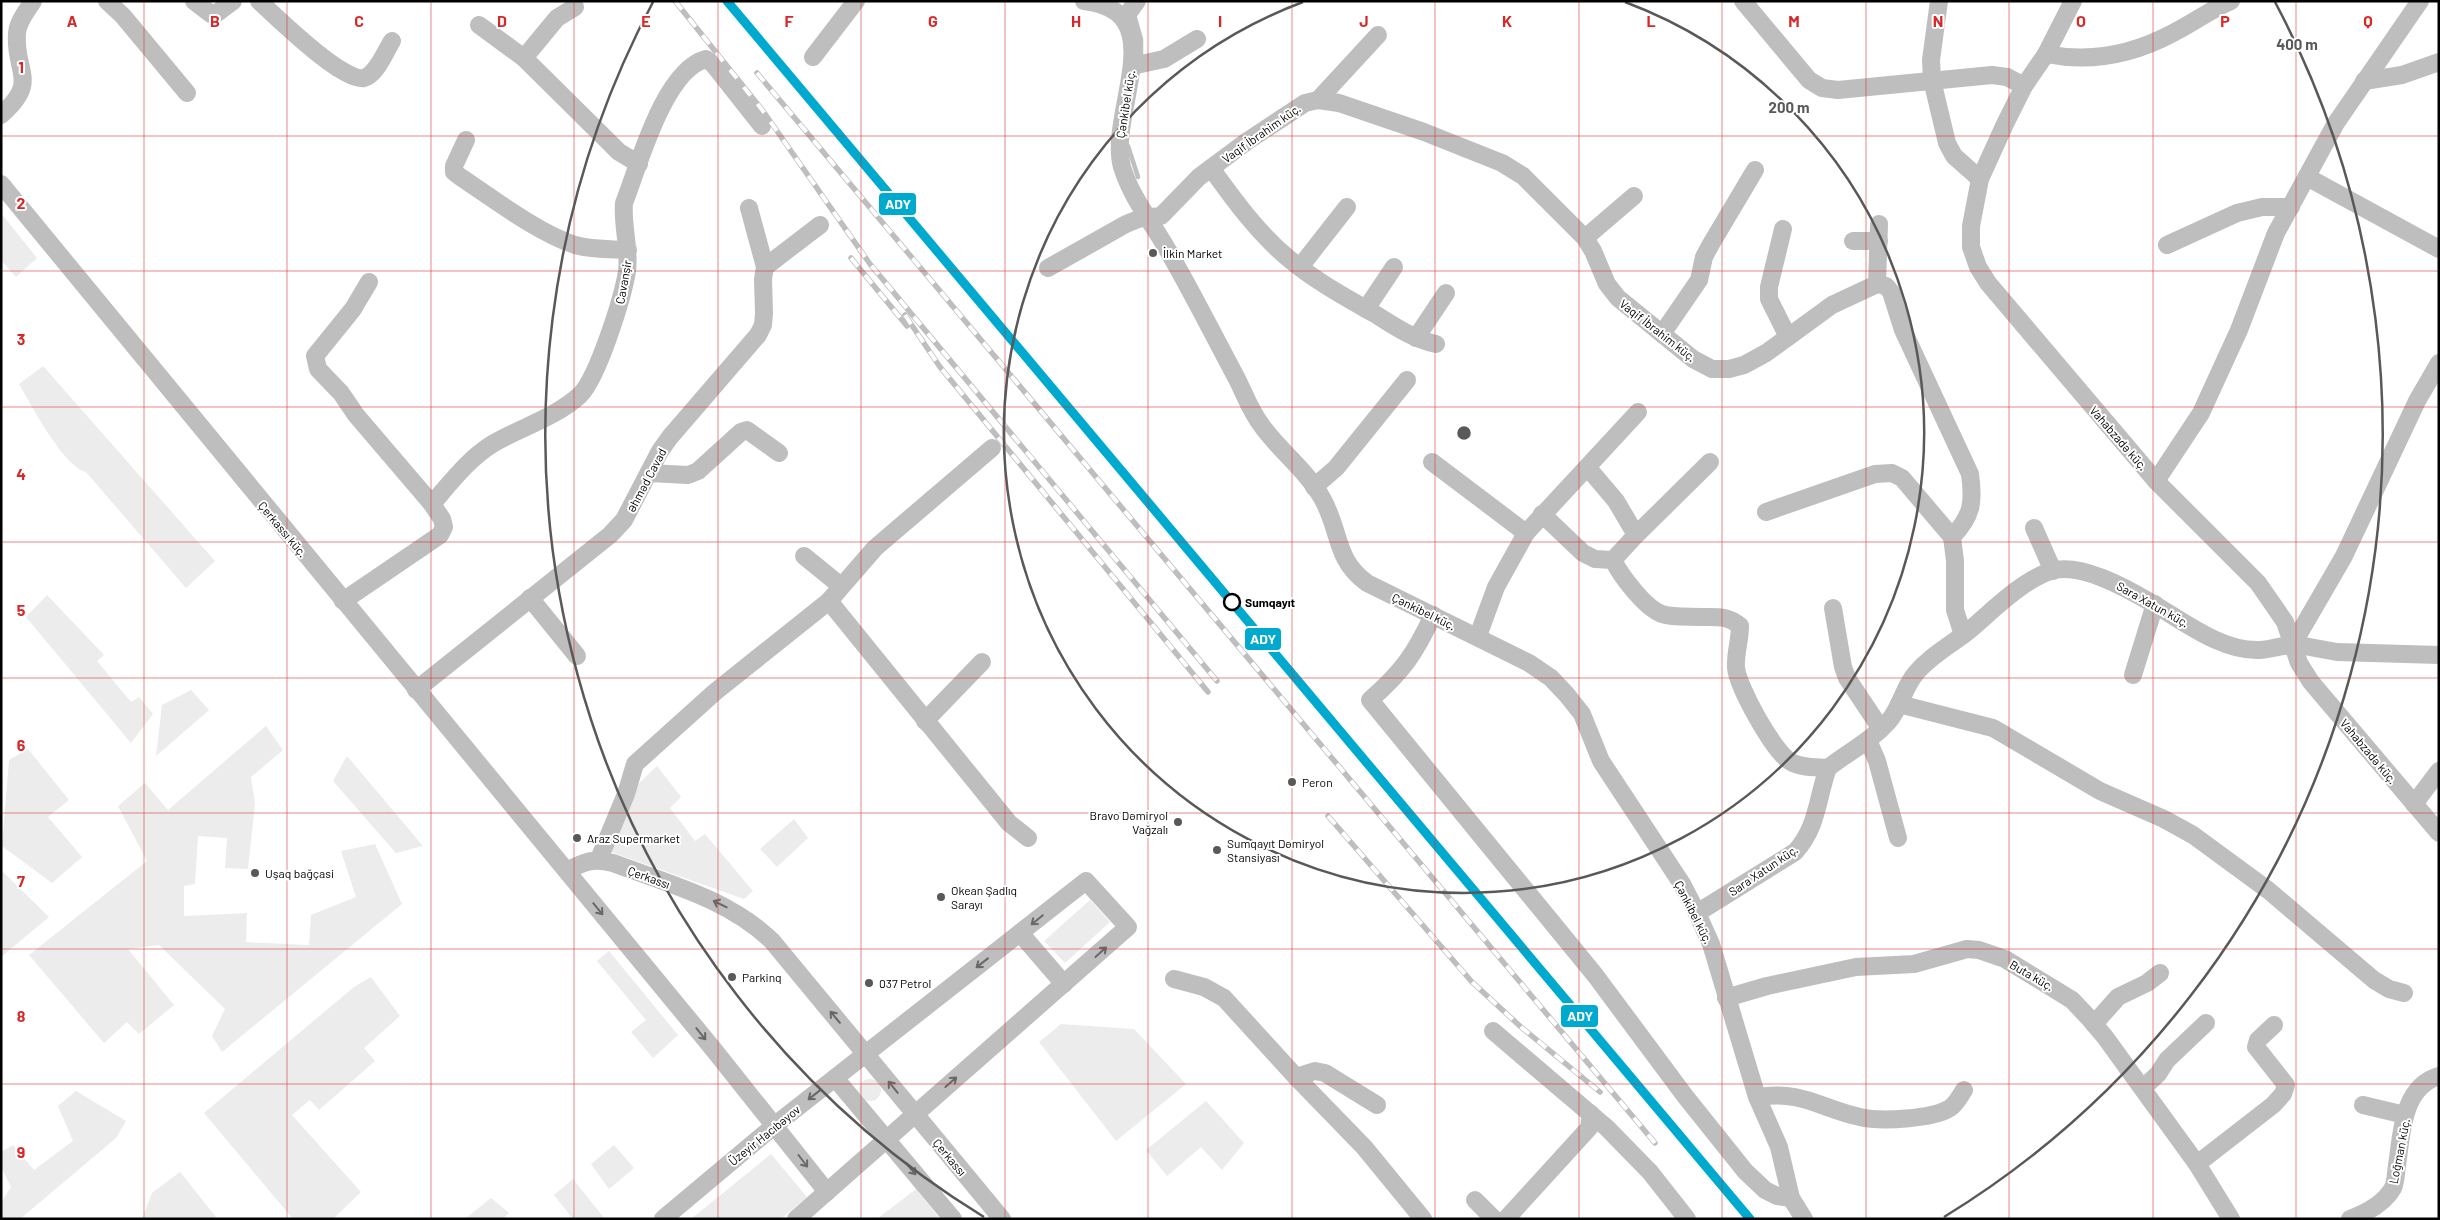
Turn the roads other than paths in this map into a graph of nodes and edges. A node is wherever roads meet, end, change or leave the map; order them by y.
1 (33, 1) edge
2 (107, 1) edge
3 (194, 1) edge
4 (233, 1) edge
5 (259, 1) edge
6 (856, 1) edge
7 (1084, 1) edge
8 (1137, 1) edge
9 (1743, 1) edge
10 (1939, 1) edge
11 (2073, 1) edge
12 (2231, 1) edge
13 (2420, 1) edge
14 (574, 7) dead end
15 (1124, 19) junction
16 (479, 25) dead end
17 (1378, 35) dead end
18 (1197, 39) dead end
19 (392, 41) dead end
20 (2046, 54) junction
21 (813, 57) dead end
22 (524, 58) junction
23 (2439, 62) edge
24 (1132, 66) junction
25 (1932, 80) junction
26 (2364, 80) junction
27 (2024, 86) junction
28 (187, 93) dead end
29 (1318, 100) junction
30 (1, 115) edge
31 (762, 126) dead end
32 (466, 140) dead end
33 (639, 164) junction
34 (1211, 168) junction
35 (1755, 170) dead end
36 (2306, 177) junction
37 (1980, 179) junction
38 (1, 184) edge
39 (1634, 196) dead end
40 (1347, 207) dead end
41 (2291, 207) junction
42 (749, 208) dead end
43 (1146, 217) junction
44 (820, 225) dead end
45 (1783, 229) dead end
46 (1585, 238) junction
47 (1853, 241) dead end
48 (2167, 244) dead end
49 (2439, 249) edge
50 (628, 250) junction
51 (765, 267) junction
52 (1300, 267) junction
53 (1394, 267) dead end
54 (1048, 268) dead end
55 (368, 282) dead end
56 (1878, 284) junction
57 (1446, 293) dead end
58 (1366, 309) junction
59 (1662, 334) junction
60 (1788, 337) junction
61 (1416, 338) junction
62 (1436, 344) dead end
63 (2439, 363) edge
64 (1407, 380) dead end
65 (1638, 412) dead end
66 (992, 448) dead end
67 (778, 453) dead end
68 (1432, 462) dead end
69 (1710, 462) dead end
70 (1588, 468) junction
71 (649, 473) junction
72 (2156, 481) junction
73 (1314, 487) junction
74 (432, 504) junction
75 (1766, 512) dead end
76 (1542, 514) junction
77 (2034, 528) dead end
78 (1526, 533) junction
79 (1636, 535) junction
80 (1952, 537) junction
81 (804, 556) dead end
82 (1613, 560) junction
83 (2052, 571) junction
84 (841, 586) junction
85 (530, 598) junction
86 (343, 601) junction
87 (830, 601) junction
88 (2155, 604) junction
89 (1833, 608) dead end
90 (1433, 616) junction
91 (1963, 635) junction
92 (1478, 636) junction
93 (2293, 644) junction
94 (2439, 655) edge
95 (577, 656) dead end
96 (982, 662) dead end
97 (2133, 675) dead end
98 (416, 690) junction
99 (1899, 704) junction
100 (925, 721) junction
101 (1874, 735) junction
102 (1828, 768) junction
103 (2439, 771) edge
104 (2414, 804) junction
105 (2439, 834) edge
106 (1028, 838) dead end
107 (1898, 838) dead end
108 (599, 859) junction
109 (567, 871) junction
110 (1698, 913) junction
111 (1020, 933) junction
112 (2160, 973) dead end
113 (1174, 979) dead end
114 (1064, 984) junction
115 (2404, 993) dead end
116 (1726, 998) junction
117 (2206, 1023) dead end
118 (2094, 1024) junction
119 (2274, 1025) dead end
120 (1493, 1031) dead end
121 (866, 1054) junction
122 (2439, 1076) edge
123 (1296, 1077) junction
124 (835, 1078) junction
125 (2143, 1088) junction
126 (1964, 1090) dead end
127 (1757, 1097) junction
128 (1377, 1105) dead end
129 (2363, 1105) dead end
130 (914, 1114) junction
131 (1591, 1114) junction
132 (2405, 1115) junction
133 (775, 1125) junction
134 (887, 1140) junction
135 (2198, 1164) junction
136 (827, 1192) junction
137 (1791, 1198) junction
138 (1475, 1200) dead end
139 (2354, 1218) edge
140 (663, 1219) edge
141 (796, 1219) edge
142 (953, 1219) edge
143 (1002, 1219) edge
144 (1423, 1219) edge
145 (1494, 1219) edge
146 (1506, 1219) edge
147 (1687, 1219) edge
148 (1804, 1219) edge
149 (2231, 1219) edge

1 - 30 street
2 - 28 street
3 - 4 street
5 - 19 street
6 - 21 street
7 - 15 street
8 - 15 street
9 - 25 street
10 - 25 street
11 - 20 street, Vahabzadə küç.
12 - 20 street
13 - 26 street
14 - 22 street
15 - 24 street, Çənkibel küç.
16 - 22 street
17 - 29 street
18 - 24 street
20 - 27 street, Vahabzadə küç.
22 - 33 street
23 - 26 street
24 - 43 street, Çənkibel küç.
25 - 27 street
25 - 37 street
26 - 36 street
27 - 37 street, Vahabzadə küç.
29 - 34 street, Vaqif İbrahim küç.
29 - 46 street, Vaqif İbrahim küç.
31 - 33 street, Cavanşir
32 - 50 street
33 - 50 street, Cavanşir
34 - 43 street, Vaqif İbrahim küç.
34 - 52 street
35 - 59 street
36 - 41 street
36 - 49 street
37 - 72 street, Vahabzadə küç.
38 - 86 street, Çerkassı küç.
39 - 46 street
40 - 52 street
41 - 48 street
41 - 72 street
42 - 51 street, Əhməd Cavad
43 - 54 street, Vaqif İbrahim küç.
43 - 73 street, Çənkibel küç.
44 - 51 street
45 - 60 street
46 - 59 street, Vaqif İbrahim küç.
47 - 56 street
50 - 74 street, Cavanşir
51 - 71 street, Əhməd Cavad
52 - 58 street
53 - 58 street
55 - 74 street
56 - 60 street, Vaqif İbrahim küç.
56 - 80 street
57 - 61 street
58 - 61 street
59 - 60 street, Vaqif İbrahim küç.
61 - 62 street
63 - 93 street
64 - 73 street
65 - 70 street
66 - 84 street
67 - 71 street
68 - 78 street
69 - 79 street
70 - 76 street
70 - 79 street
71 - 85 street, Əhməd Cavad
72 - 93 street, Vahabzadə küç.
73 - 90 street, Çənkibel küç.
74 - 86 street
75 - 80 street
76 - 78 street
76 - 82 street
77 - 83 street
78 - 92 street
79 - 82 street
80 - 91 street
81 - 84 street
82 - 102 street
83 - 88 street, Sara Xatun küç.
83 - 91 street, Sara Xatun küç.
84 - 87 street
85 - 95 street
85 - 98 street, Əhməd Cavad
86 - 98 street, Çerkassı küç.
87 - 100 street
87 - 108 street
88 - 93 street, Sara Xatun küç.
88 - 97 street
89 - 101 street
90 - 92 street, Çənkibel küç.
90 - 137 street
91 - 99 street, Sara Xatun küç.
92 - 110 street, Çənkibel küç.
93 - 94 street
93 - 104 street, Vahabzadə küç.
96 - 100 street
98 - 109 street, Çerkassı küç.
99 - 101 street, Sara Xatun küç.
99 - 115 street
100 - 106 street
101 - 102 street, Sara Xatun küç.
101 - 107 street
102 - 110 street, Sara Xatun küç.
103 - 104 street
104 - 105 street, Vahabzadə küç.
108 - 109 street
121 -> 108 street, Çerkassı
109 -> 133 street
110 - 116 street, Çənkibel küç.
111 - 114 street
114 -> 111 street, Üzeyir Hacıbəyov
111 -> 121 street, Üzeyir Hacıbəyov
112 - 118 street
113 - 123 street
130 -> 114 street
116 - 118 street, Buta küç.
116 - 127 street, Çənkibel küç.
117 - 125 street
118 - 125 street, Buta küç.
119 - 135 street
120 - 131 street
121 - 124 street, Üzeyir Hacıbəyov
130 -> 121 street, Çerkassı
122 - 132 street, Loğman küç.
123 - 128 street
123 - 144 street
124 -> 133 street, Üzeyir Hacıbəyov
124 - 134 street
125 - 135 street, Buta küç.
126 - 127 street
127 - 137 street, Çənkibel küç.
129 - 132 street
130 - 134 street
130 - 143 street, Çerkassı
131 - 146 street
131 - 147 street
132 - 139 street, Loğman küç.
133 -> 136 street
133 - 140 street, Üzeyir Hacıbəyov
134 - 136 street
134 -> 142 street
135 - 149 street, Buta küç.
136 - 141 street
137 - 148 street, Çənkibel küç.
138 - 145 street

